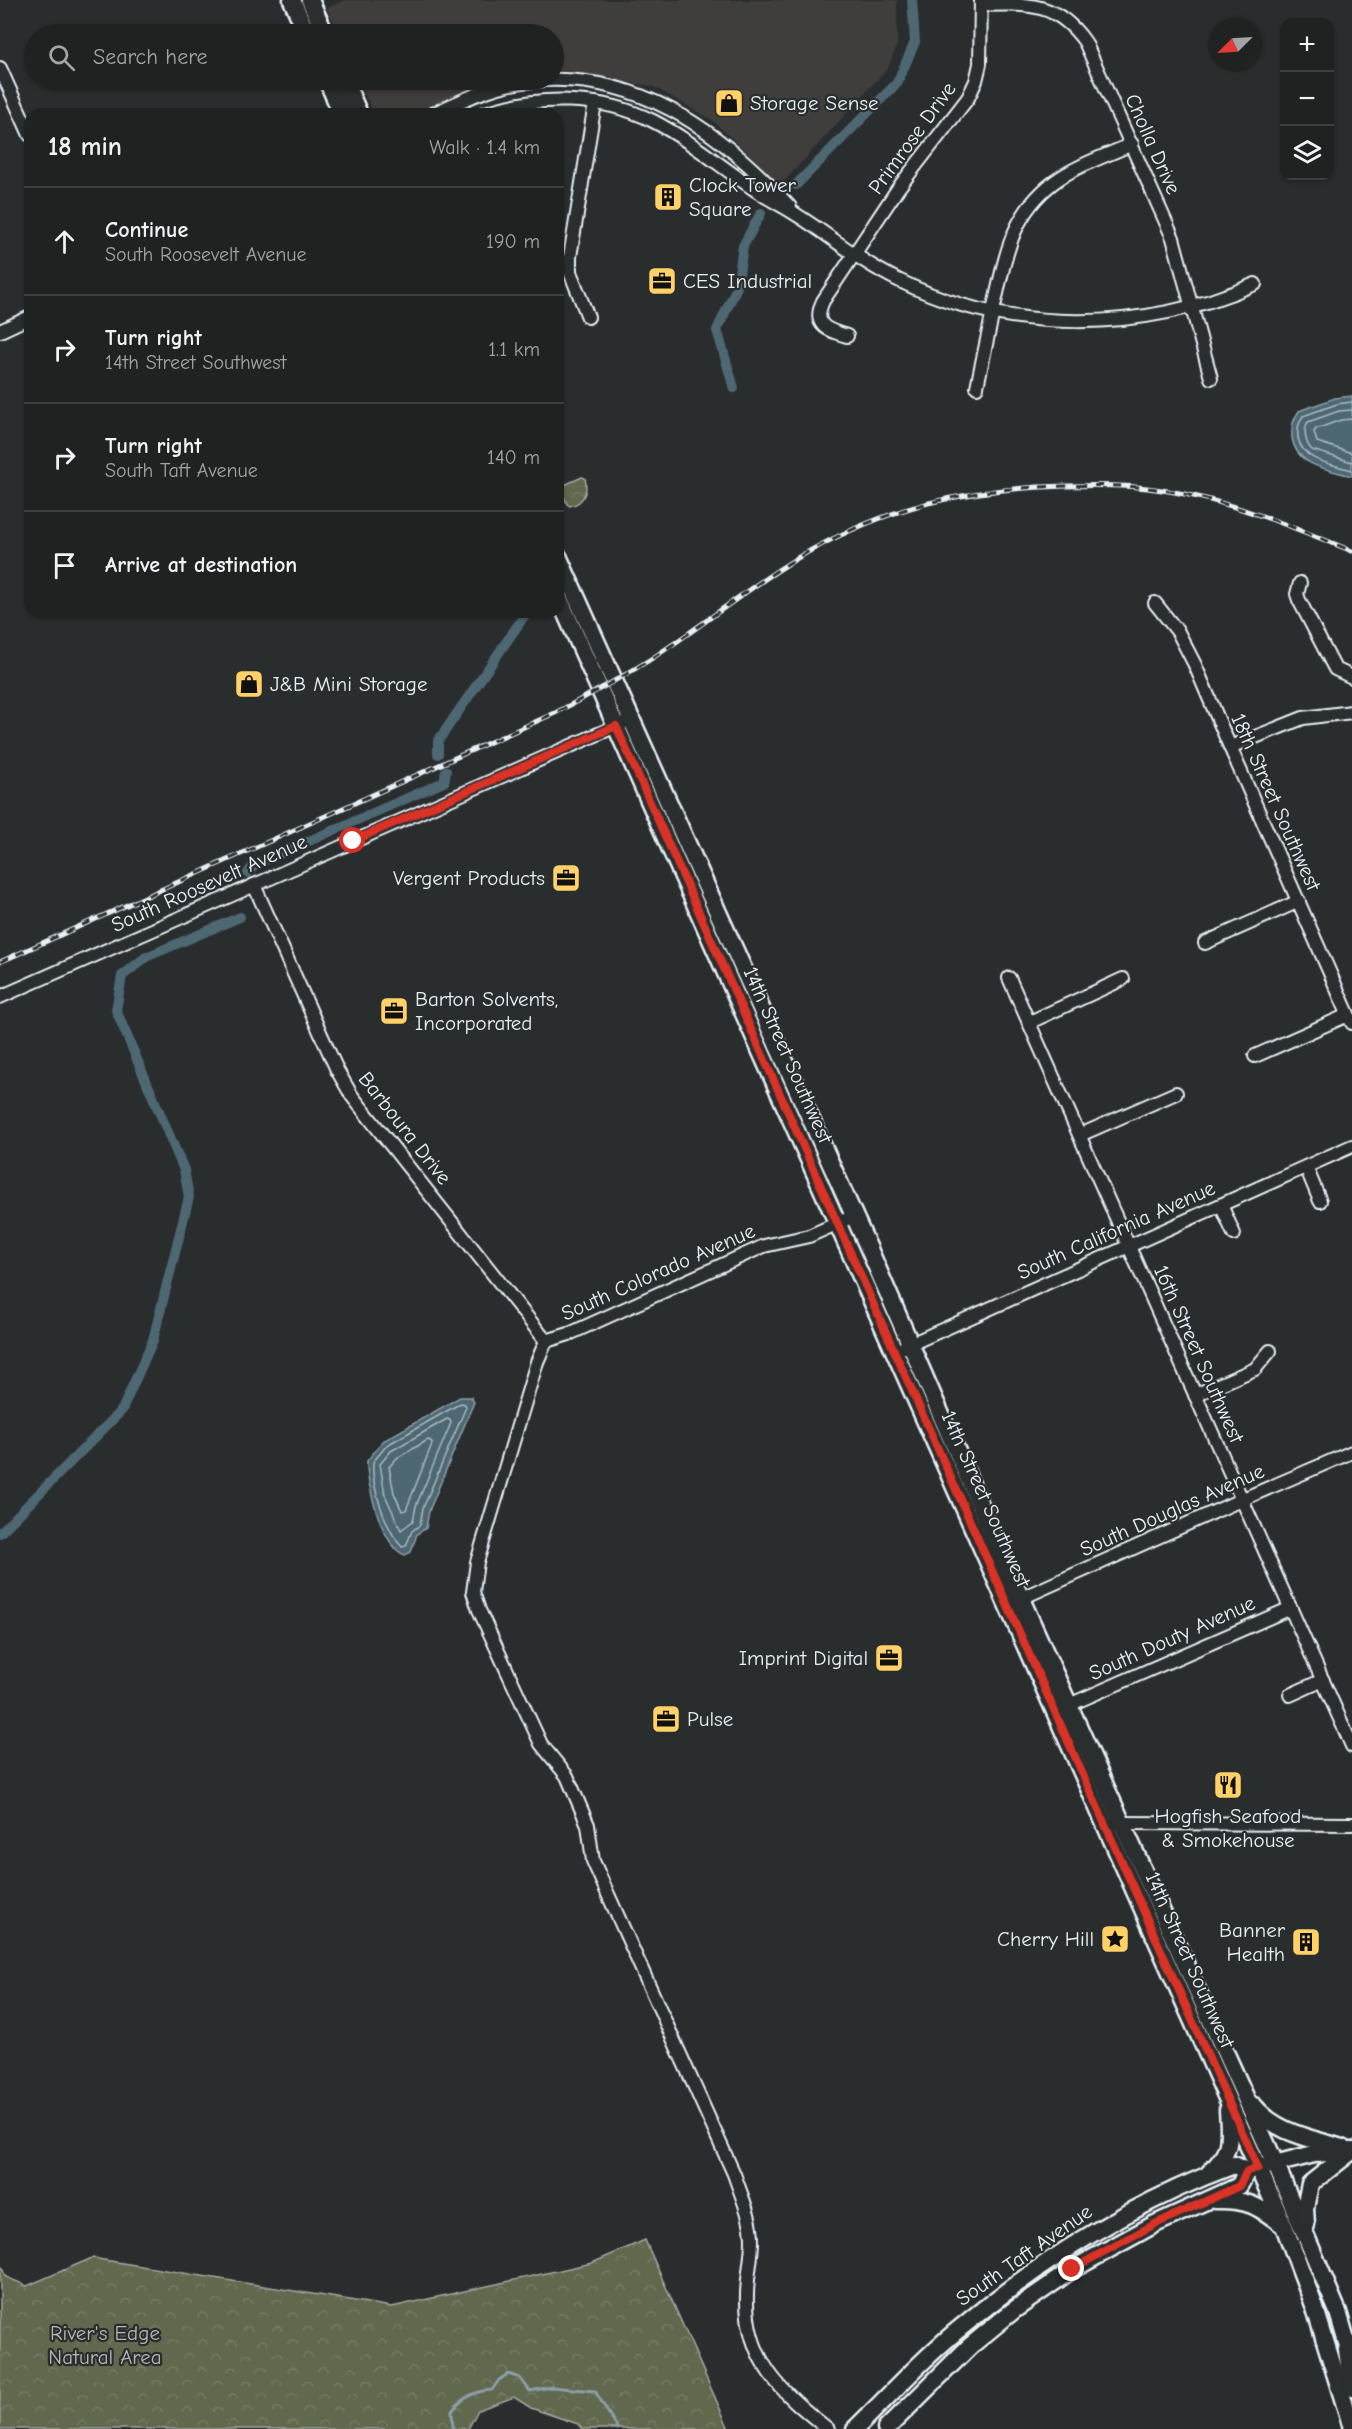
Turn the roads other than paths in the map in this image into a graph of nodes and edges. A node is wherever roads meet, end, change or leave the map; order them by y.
1 (292, 0) edge
2 (310, 0) edge
3 (981, 2) edge
4 (303, 24) edge
5 (321, 24) edge
6 (0, 68) edge
7 (564, 82) edge
8 (331, 90) edge
9 (348, 90) edge
10 (493, 90) edge
11 (595, 103) junction
12 (339, 108) edge
13 (356, 108) edge
14 (446, 108) edge
15 (504, 108) edge
16 (24, 122) edge
17 (1132, 144) junction
18 (796, 215) junction
19 (853, 255) junction
20 (1255, 284) dead end
21 (1192, 306) junction
22 (993, 312) junction
23 (588, 317) dead end
24 (24, 320) edge
25 (0, 331) edge
26 (847, 336) dead end
27 (1211, 378) dead end
28 (977, 387) dead end
29 (564, 569) edge
30 (1300, 583) dead end
31 (1155, 603) dead end
32 (564, 609) edge
33 (1352, 677) edge
34 (1352, 712) edge
35 (632, 719) junction
36 (616, 726) junction
37 (1230, 747) junction
38 (254, 885) junction
39 (1299, 901) junction
40 (1205, 943) dead end
41 (1009, 978) dead end
42 (1123, 979) dead end
43 (0, 997) edge
44 (1350, 1019) edge
45 (1030, 1022) junction
46 (1255, 1056) dead end
47 (1176, 1093) dead end
48 (1080, 1135) junction
49 (1352, 1146) edge
50 (1306, 1167) junction
51 (1320, 1201) dead end
52 (1221, 1205) junction
53 (846, 1220) junction
54 (1234, 1234) dead end
55 (1128, 1245) junction
56 (546, 1341) junction
57 (903, 1347) junction
58 (1270, 1351) dead end
59 (1195, 1395) junction
60 (1352, 1452) edge
61 (1243, 1499) junction
62 (1014, 1601) junction
63 (1291, 1608) junction
64 (1323, 1680) junction
65 (1290, 1695) dead end
66 (1069, 1705) junction
67 (1352, 1746) edge
68 (1113, 1823) junction
69 (1352, 1824) edge
70 (1246, 2097) junction
71 (1228, 2100) junction
72 (1352, 2151) edge
73 (1275, 2163) junction
74 (1252, 2170) junction
75 (1207, 2175) junction
76 (1204, 2200) junction
77 (1284, 2226) junction
78 (1306, 2234) junction
79 (1346, 2339) junction
80 (1352, 2360) edge
81 (1352, 2387) edge
82 (918, 2397) junction
83 (1352, 2428) edge
84 (828, 2429) edge
85 (855, 2429) edge
86 (874, 2429) edge
87 (886, 2429) edge

1 - 4 main road
2 - 5 main road
3 - 17 street, Cholla Drive
3 - 19 street, Primrose Drive
6 - 16 street
7 - 18 street
8 - 12 main road
9 - 13 main road
10 - 14 street
11 - 15 street
11 - 18 street
11 - 23 street
17 - 21 street, Cholla Drive
17 - 22 street
18 - 19 street
19 - 22 street
19 - 26 street, Primrose Drive
20 - 21 street
21 - 22 street
21 - 27 street, Cholla Drive
22 - 28 street
24 - 25 street
29 - 35 main road, 14th Street Southwest
30 - 33 street
31 - 37 street, 18th Street Southwest
32 - 36 main road, 14th Street Southwest
34 - 37 street
35 - 36 street, South Roosevelt Avenue
35 - 53 main road, 14th Street Southwest
36 - 38 street, South Roosevelt Avenue
36 - 53 main road, 14th Street Southwest
37 - 39 street, 18th Street Southwest
38 - 43 street, South Roosevelt Avenue
38 - 56 street, Barboura Drive
39 - 40 street
39 - 44 street, 18th Street Southwest
41 - 45 street, 16th Street Southwest
42 - 45 street
44 - 46 street
45 - 48 street, 16th Street Southwest
47 - 48 street
48 - 55 street, 16th Street Southwest
49 - 50 street, South California Avenue
50 - 51 street
50 - 52 street, South California Avenue
52 - 54 street
52 - 55 street, South California Avenue
53 - 56 street, South Colorado Avenue
53 - 57 main road, 14th Street Southwest
55 - 57 street, South California Avenue
55 - 59 street, 16th Street Southwest
56 - 84 street
57 - 62 main road, 14th Street Southwest
58 - 59 street
59 - 61 street, 16th Street Southwest
60 - 61 street, South Douglas Avenue
61 - 62 street, South Douglas Avenue
61 - 63 street, 16th Street Southwest
62 - 66 main road, 14th Street Southwest
62 - 68 main road, 14th Street Southwest
63 - 64 street, 16th Street Southwest
63 - 66 street, South Douty Avenue
64 - 65 street
64 - 67 street, 16th Street Southwest
66 - 68 main road, 14th Street Southwest
68 - 69 street
68 - 70 main road, 14th Street Southwest
68 - 71 main road, 14th Street Southwest
70 - 72 main road
70 - 73 main road, 14th Street Southwest
71 - 74 main road, 14th Street Southwest
71 - 75 main road
72 - 73 main road, South Taft Avenue
72 - 78 main road
73 - 74 main road, South Taft Avenue
73 - 78 main road, 14th Street Southwest
74 - 75 main road, South Taft Avenue
74 - 76 main road, South Taft Avenue
74 - 77 main road, 14th Street Southwest
75 - 85 main road, South Taft Avenue
76 - 77 main road
76 - 82 main road, South Taft Avenue
77 - 83 main road, 14th Street Southwest
78 - 79 main road, 14th Street Southwest
79 - 80 main road, 14th Street Southwest
79 - 81 main road
82 - 86 main road
82 - 87 main road, South Taft Avenue

